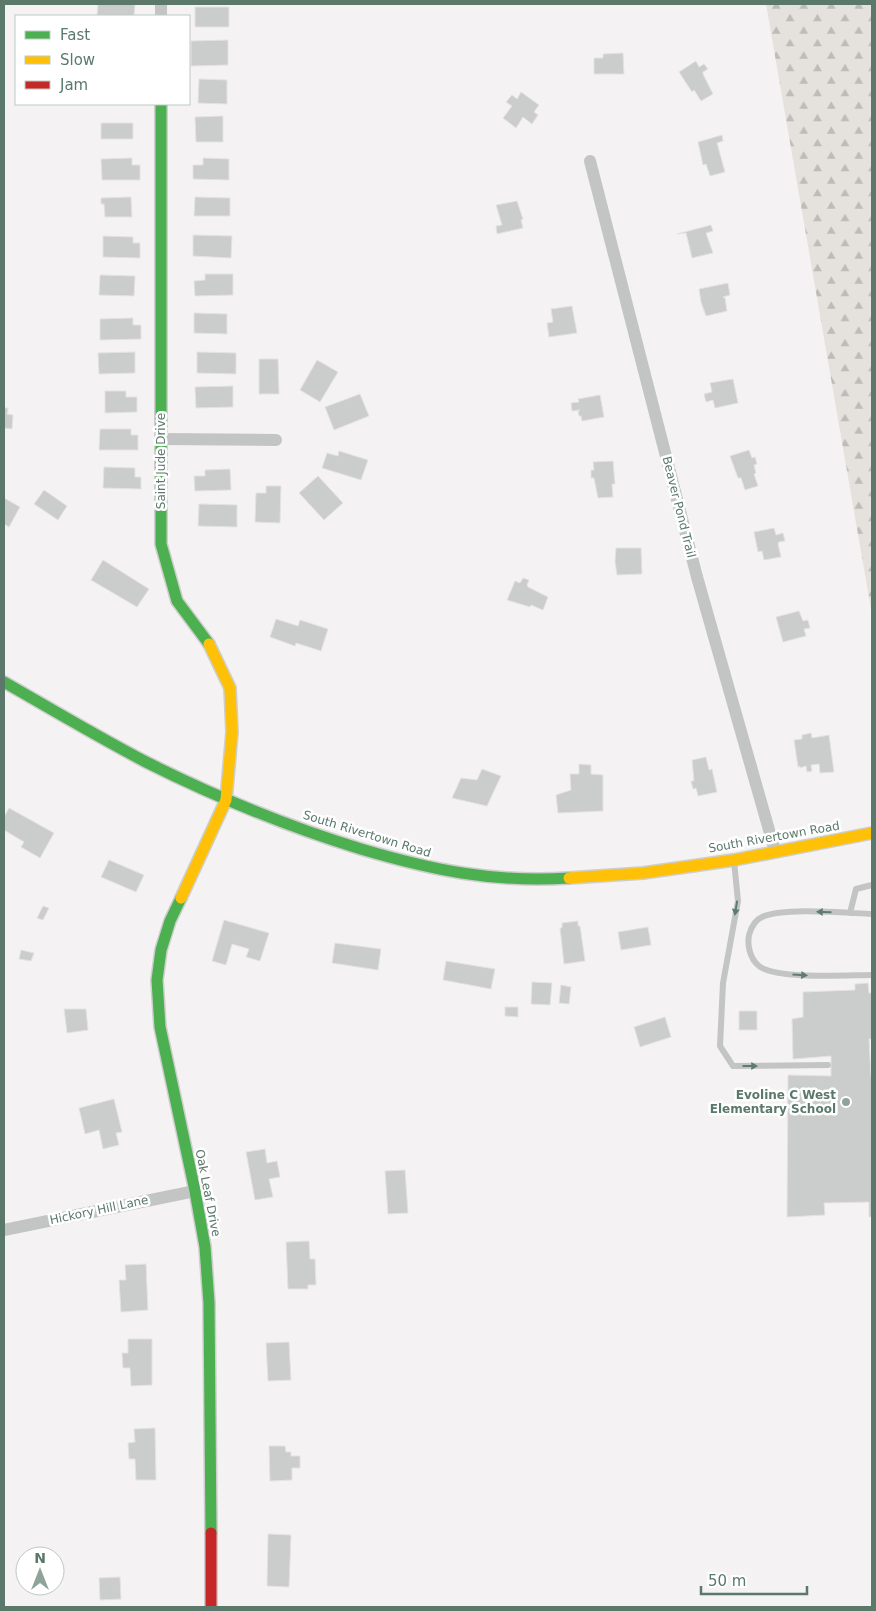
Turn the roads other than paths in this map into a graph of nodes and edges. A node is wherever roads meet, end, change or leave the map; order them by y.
1 (161, 105) edge
2 (590, 161) dead end
3 (161, 439) junction
4 (276, 440) dead end
5 (4, 682) edge
6 (226, 800) junction
7 (872, 833) edge
8 (775, 851) junction
9 (734, 860) junction
10 (872, 885) edge
11 (850, 913) junction
12 (872, 914) edge
13 (872, 975) edge
14 (828, 1065) dead end
15 (195, 1190) junction
16 (4, 1230) edge
17 (211, 1607) edge

1 - 3 street, Saint Jude Drive
2 - 8 street, Beaver Pond Trail
3 - 4 street
3 - 6 street, Saint Jude Drive
5 - 6 street, South Rivertown Road
6 - 9 street, South Rivertown Road
6 - 15 street, Oak Leaf Drive
7 - 8 street, South Rivertown Road
8 - 9 street, South Rivertown Road
9 -> 14 lane
10 - 11 lane
11 - 12 lane
11 -> 13 lane
15 - 16 street, Hickory Hill Lane
15 - 17 street, Oak Leaf Drive

